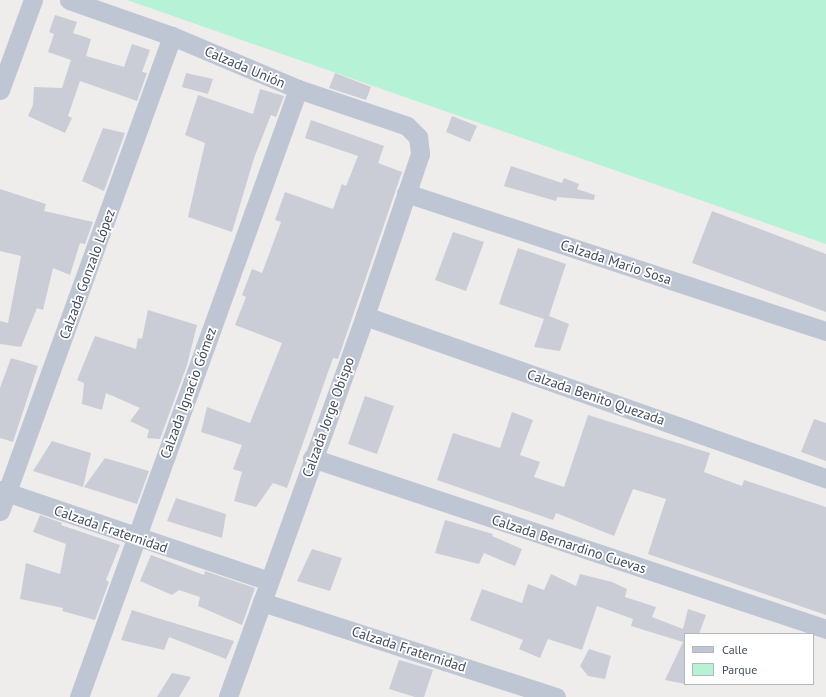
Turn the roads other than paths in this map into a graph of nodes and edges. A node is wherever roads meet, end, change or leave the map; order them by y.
1 (33, 0) edge
2 (69, 0) edge
3 (172, 36) junction
4 (298, 89) junction
5 (0, 90) edge
6 (418, 136) joint
7 (406, 193) junction
8 (365, 316) junction
9 (826, 330) edge
10 (312, 458) junction
11 (826, 478) edge
12 (3, 492) edge
13 (0, 511) edge
14 (135, 538) junction
15 (269, 581) junction
16 (262, 602) junction
17 (826, 629) edge
18 (79, 697) edge
19 (228, 697) edge
20 (556, 697) edge

1 - 5 street
2 - 3 street, Calzada Unión
3 - 4 street, Calzada Unión
3 - 12 street, Calzada Gonzalo López
4 - 6 street, Calzada Unión
4 - 14 street, Calzada Ignacio Gómez
6 - 7 street, Calzada Jorge Obispo
7 - 8 street, Calzada Jorge Obispo
7 - 9 street, Calzada Mario Sosa
8 - 10 street, Calzada Jorge Obispo
8 - 11 street, Calzada Benito Quezada
10 - 15 street, Calzada Jorge Obispo
10 - 17 street, Calzada Bernardino Cuevas
12 - 13 street, Calzada Gonzalo López
12 - 14 street, Calzada Fraternidad
14 - 15 street, Calzada Fraternidad
14 - 18 street, Calzada Ignacio Gómez
15 - 16 street, Calzada Jorge Obispo
16 - 19 street, Calzada Jorge Obispo
16 - 20 street, Calzada Fraternidad

